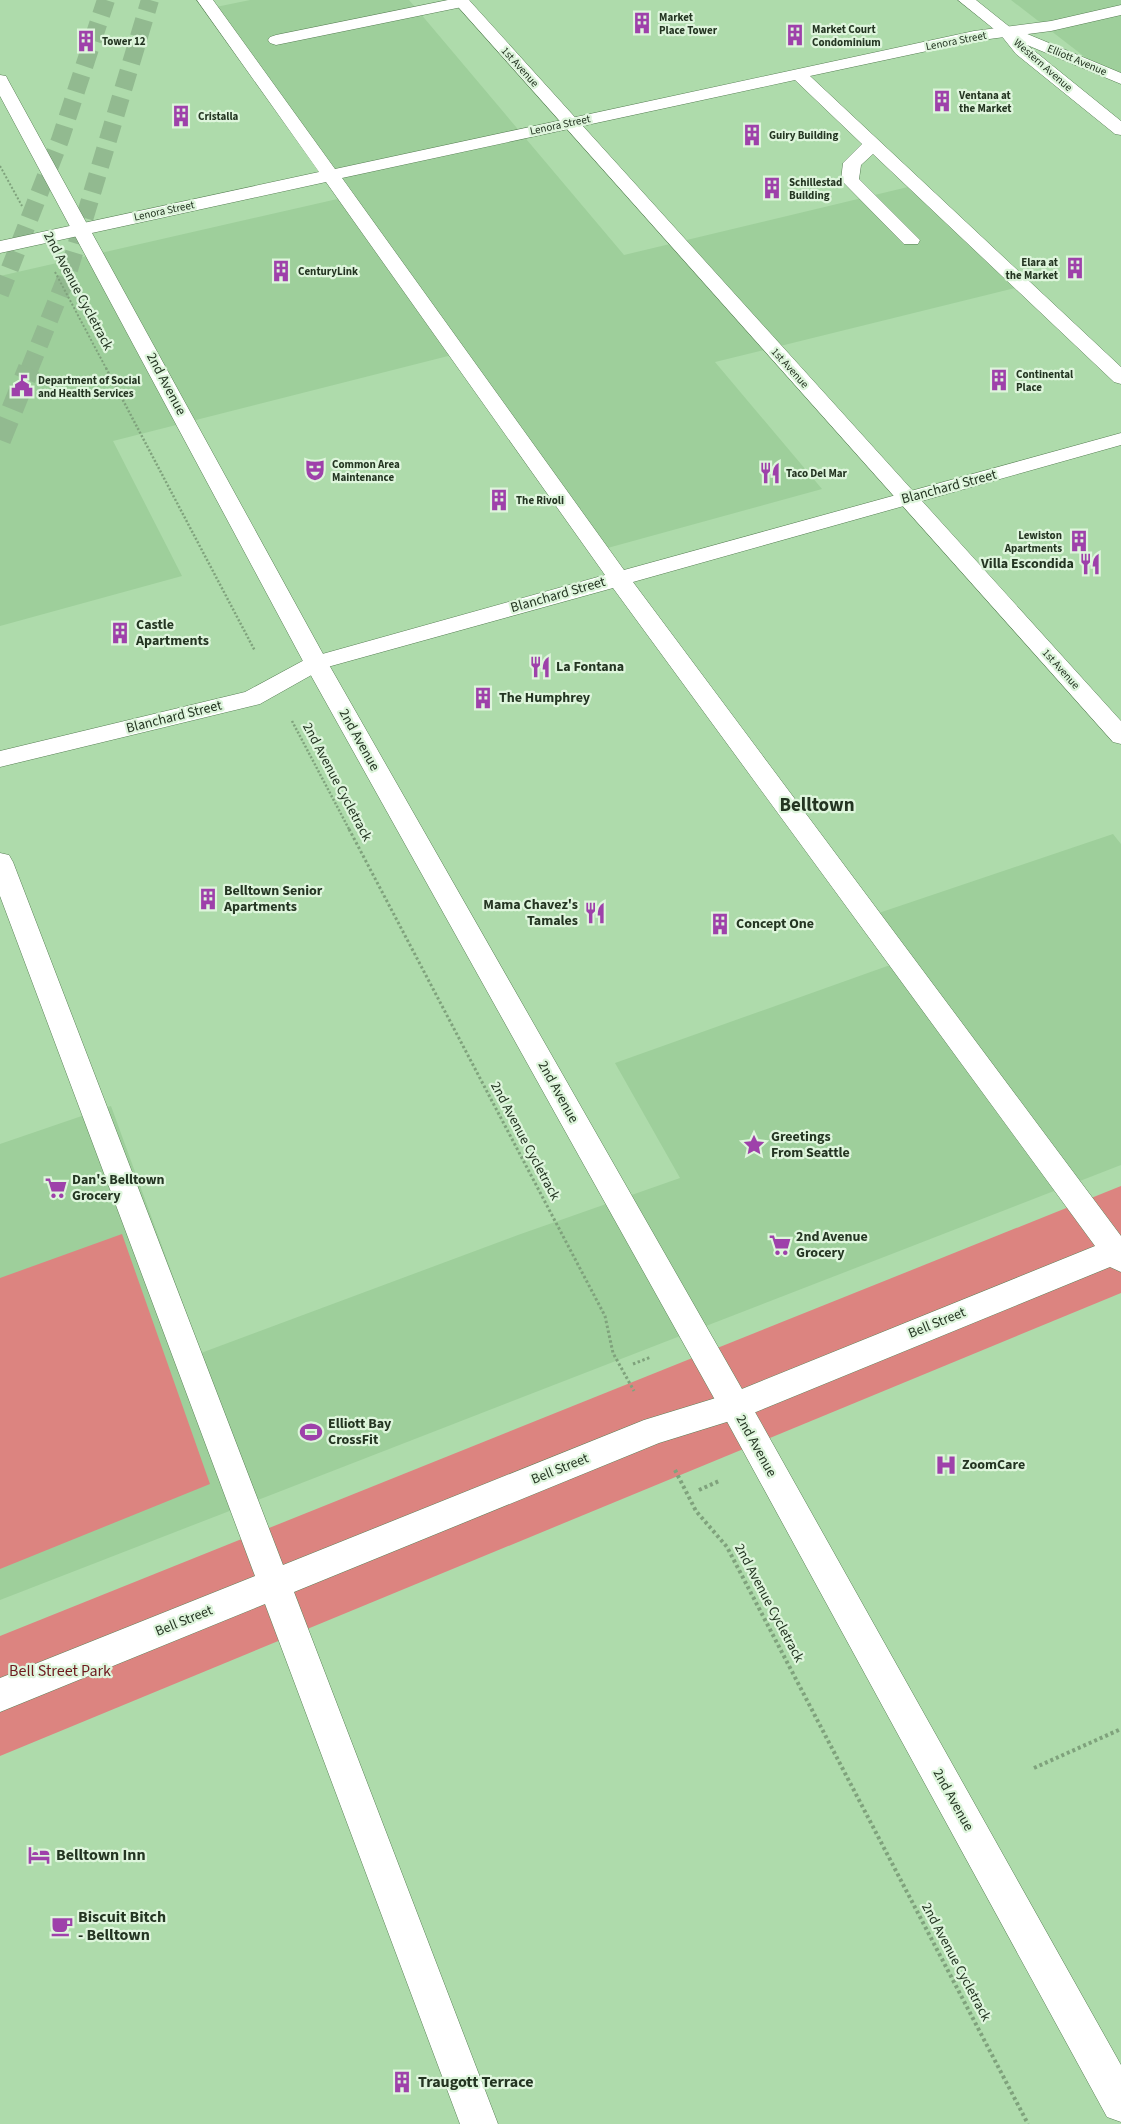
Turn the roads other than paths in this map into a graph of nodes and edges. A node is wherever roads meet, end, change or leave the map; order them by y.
1 (205, 0) edge
2 (966, 0) edge
3 (461, 1) edge
4 (1121, 10) edge
5 (1006, 31) junction
6 (276, 40) dead end
7 (798, 74) junction
8 (1121, 79) edge
9 (0, 80) edge
10 (570, 123) junction
11 (1121, 130) edge
12 (872, 144) junction
13 (331, 174) junction
14 (83, 229) junction
15 (911, 240) dead end
16 (0, 247) edge
17 (1121, 378) edge
18 (1121, 439) edge
19 (908, 498) junction
20 (618, 578) junction
21 (316, 663) junction
22 (1121, 736) edge
23 (0, 759) edge
24 (0, 862) edge
25 (1119, 1253) edge
26 (734, 1406) junction
27 (275, 1584) junction
28 (0, 1694) edge
29 (1121, 2103) edge
30 (479, 2124) edge

1 - 13 main road
2 - 5 main road, Western Avenue
3 - 6 main road
3 - 10 main road, 1st Avenue
4 - 5 main road, Lenora Street
5 - 7 main road, Lenora Street
5 - 8 main road, Elliott Avenue
5 - 11 main road, Western Avenue
7 - 10 main road, Lenora Street
7 - 12 main road
9 - 14 main road, 2nd Avenue
10 - 13 main road, Lenora Street
10 - 19 main road, 1st Avenue
12 - 15 main road
12 - 17 main road
13 - 14 main road, Lenora Street
13 - 20 main road
14 - 16 main road, Lenora Street
14 - 21 main road, 2nd Avenue
18 - 19 main road, Blanchard Street
19 - 20 main road, Blanchard Street
19 - 22 main road, 1st Avenue
20 - 21 main road, Blanchard Street
20 - 25 main road
21 - 23 main road, Blanchard Street
21 - 26 main road, 2nd Avenue
24 - 27 main road
25 - 26 main road, Bell Street
26 - 27 main road, Bell Street
26 - 29 main road, 2nd Avenue
27 - 28 main road, Bell Street
27 - 30 main road

